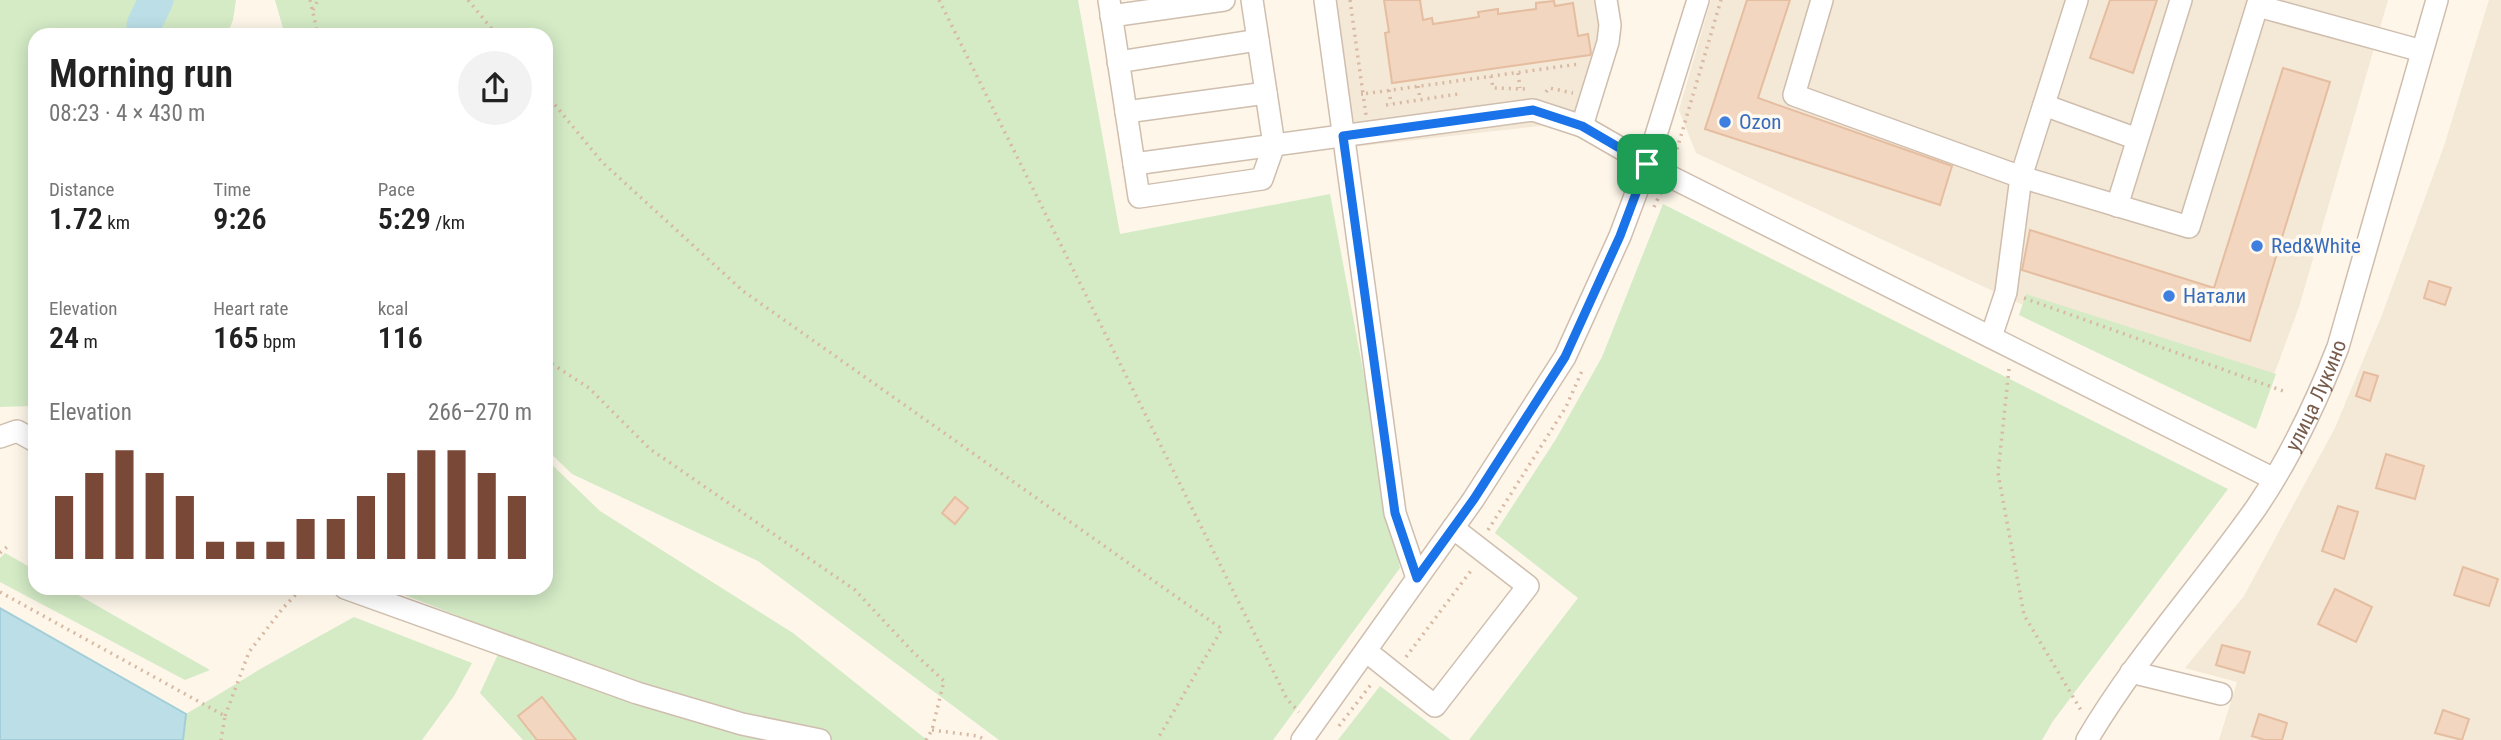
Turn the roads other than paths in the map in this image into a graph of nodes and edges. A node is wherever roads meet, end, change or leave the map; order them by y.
1 (1224, 0) edge
2 (1252, 0) edge
3 (1325, 0) edge
4 (1606, 0) edge
5 (1698, 0) edge
6 (1822, 0) edge
7 (2077, 0) edge
8 (2182, 0) edge
9 (2437, 0) edge
10 (2259, 3) edge
11 (1110, 8) edge
12 (1258, 40) junction
13 (2422, 51) junction
14 (1118, 62) junction
15 (1266, 93) junction
16 (2044, 105) junction
17 (1126, 112) junction
18 (1582, 126) junction
19 (1343, 136) junction
20 (2129, 136) dead end
21 (1274, 145) junction
22 (1134, 164) junction
23 (1647, 164) junction
24 (2021, 177) junction
25 (2117, 206) junction
26 (1991, 337) junction
27 (0, 437) edge
28 (28, 437) edge
29 (2274, 480) junction
30 (1453, 528) junction
31 (1417, 578) junction
32 (364, 595) edge
33 (1366, 651) junction
34 (2131, 673) junction
35 (2221, 694) dead end
36 (1307, 734) edge
37 (820, 740) edge
38 (2087, 740) edge

1 - 11 street
2 - 12 street
3 - 19 street
4 - 18 street
5 - 23 street
6 - 24 street
7 - 16 street
8 - 25 street
9 - 13 street, улица Лукино
10 - 13 street
10 - 25 street
11 - 14 street
12 - 14 street
12 - 15 street
13 - 29 street, улица Лукино
14 - 17 street
15 - 17 street
15 - 21 street
16 - 20 street
16 - 24 street
17 - 22 street
18 - 19 street
18 - 23 street
19 - 21 street
19 - 31 street
21 - 22 street
21 - 22 street
23 - 26 street
23 - 30 street
24 - 25 street
24 - 26 street
26 - 29 street
27 - 28 street
29 - 34 street, улица Лукино
30 - 31 street
30 - 33 street
31 - 33 street
32 - 37 street
33 - 36 street
34 - 35 street
34 - 38 street, улица Лукино

